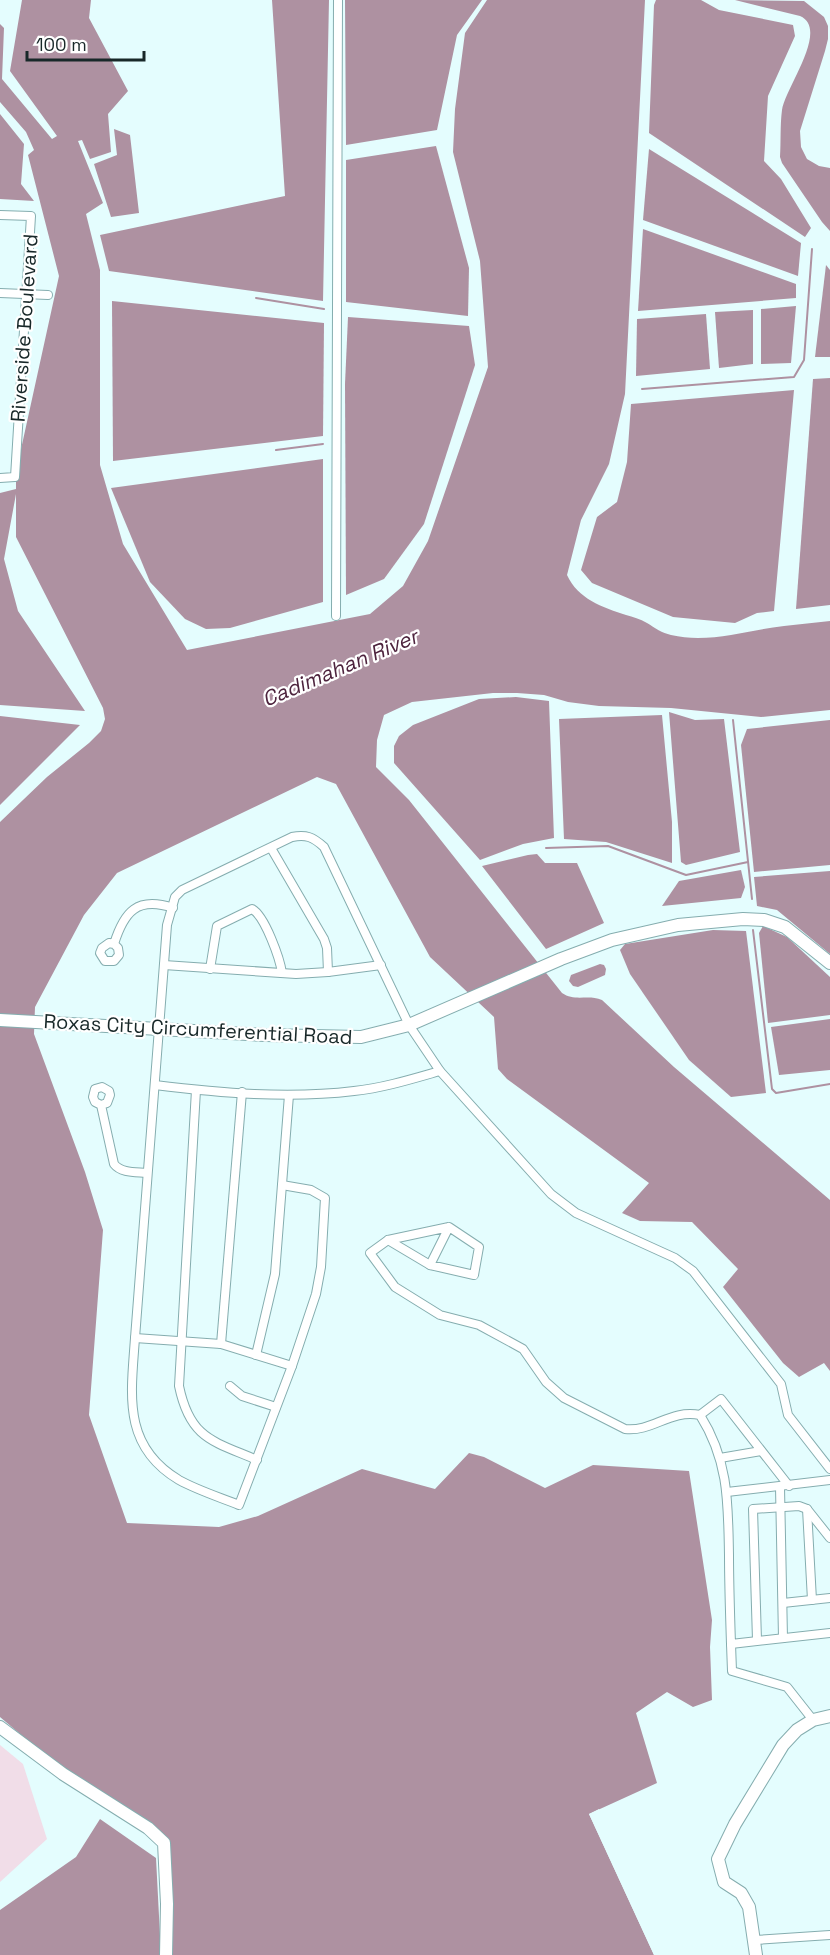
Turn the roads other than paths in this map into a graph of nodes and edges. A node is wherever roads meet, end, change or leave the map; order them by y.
1 (338, 0) edge
2 (0, 215) edge
3 (0, 292) edge
4 (26, 294) junction
5 (48, 295) dead end
6 (0, 478) edge
7 (336, 616) dead end
8 (271, 848) junction
9 (173, 908) junction
10 (114, 944) dead end
11 (830, 963) edge
12 (164, 965) junction
13 (381, 965) junction
14 (210, 969) junction
15 (328, 972) junction
16 (282, 973) junction
17 (0, 1020) edge
18 (409, 1025) junction
19 (160, 1029) junction
20 (440, 1071) junction
21 (155, 1085) junction
22 (196, 1090) junction
23 (242, 1092) junction
24 (290, 1095) junction
25 (101, 1105) dead end
26 (146, 1173) junction
27 (282, 1185) junction
28 (449, 1227) junction
29 (388, 1240) junction
30 (430, 1264) junction
31 (135, 1338) junction
32 (181, 1341) junction
33 (221, 1344) junction
34 (256, 1355) junction
35 (292, 1366) junction
36 (230, 1386) dead end
37 (276, 1407) junction
38 (700, 1415) junction
39 (761, 1451) junction
40 (720, 1458) junction
41 (257, 1460) junction
42 (830, 1469) edge
43 (830, 1480) edge
44 (784, 1486) junction
45 (728, 1492) junction
46 (781, 1507) junction
47 (807, 1509) junction
48 (830, 1538) edge
49 (830, 1598) edge
50 (812, 1600) junction
51 (783, 1603) junction
52 (830, 1633) edge
53 (783, 1638) junction
54 (757, 1640) junction
55 (731, 1644) junction
56 (830, 1716) edge
57 (813, 1720) junction
58 (0, 1727) edge
59 (830, 1935) edge
60 (754, 1940) junction
61 (166, 1955) edge
62 (756, 1955) edge

1 - 7 street
2 - 4 street, Riverside Boulevard
3 - 4 street
4 - 5 street
4 - 6 street, Riverside Boulevard
8 - 9 street
8 - 13 street
8 - 15 street
9 - 10 street
9 - 12 street
11 - 18 main road, Roxas City Circumferential Road
12 - 14 street
12 - 19 street
13 - 15 street
13 - 18 street
14 - 16 street
14 - 16 street
15 - 16 street
17 - 19 main road, Roxas City Circumferential Road
18 - 19 main road, Roxas City Circumferential Road
18 - 20 street
19 - 21 street
20 - 24 street
20 - 42 street
21 - 22 street
21 - 26 street
22 - 23 street
22 - 32 street
23 - 24 street
23 - 33 street
24 - 27 street
25 - 26 street
26 - 31 street
27 - 34 street
27 - 35 street
28 - 29 street
28 - 30 street
28 - 30 street
29 - 30 street
29 - 38 street
31 - 32 street
31 - 41 street
32 - 33 street
32 - 41 street
33 - 34 street
34 - 35 street
35 - 37 street
36 - 37 street
37 - 41 street
38 - 39 street
38 - 40 street
39 - 40 street
39 - 44 street
40 - 45 street
43 - 44 street
44 - 45 street
44 - 46 street
45 - 55 street
46 - 47 street
46 - 51 street
46 - 54 street
47 - 48 street
47 - 50 street
49 - 50 street
50 - 51 street
51 - 53 street
52 - 53 street
53 - 54 street
54 - 55 street
55 - 57 street
56 - 57 main road
57 - 60 main road
58 - 61 main road
59 - 60 street
60 - 62 main road

